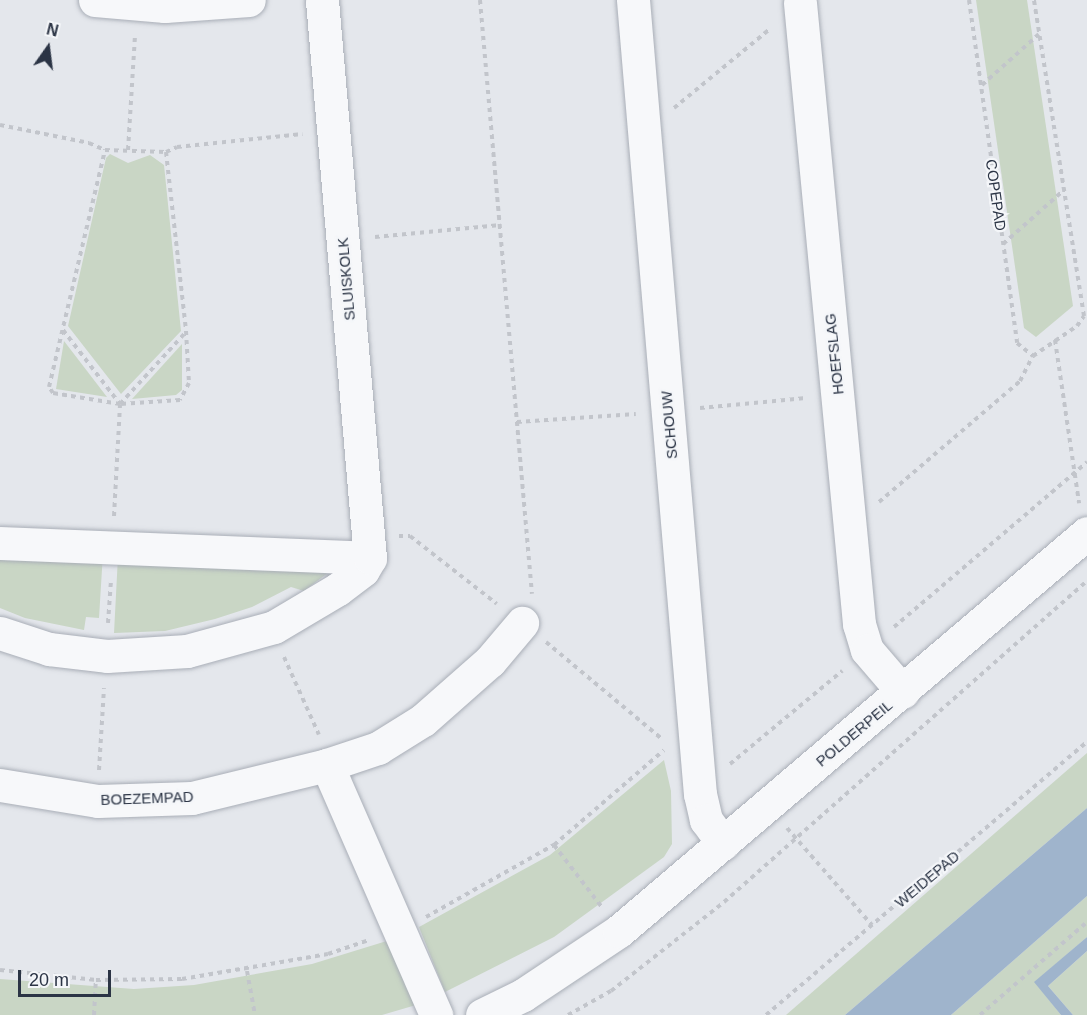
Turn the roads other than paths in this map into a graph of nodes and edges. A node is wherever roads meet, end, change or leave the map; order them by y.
1 (95, 0) edge
2 (249, 0) edge
3 (321, 0) edge
4 (633, 0) edge
5 (800, 3) road end
6 (1086, 534) edge
7 (0, 543) edge
8 (370, 546) junction
9 (527, 611) road end
10 (0, 633) edge
11 (903, 692) junction
12 (327, 765) junction
13 (0, 785) edge
14 (723, 843) junction
15 (436, 1015) edge
16 (482, 1015) edge

1 - 2 street
3 - 8 street, SLUISKOLK
4 - 14 street, SCHOUW
5 - 11 street, HOEFSLAG
6 - 11 street, POLDERPEIL
7 - 8 street
8 - 10 street
9 - 12 street, BOEZEMPAD
11 - 14 street, POLDERPEIL
12 - 13 street, BOEZEMPAD
12 - 15 street
14 - 16 street, POLDERPEIL

